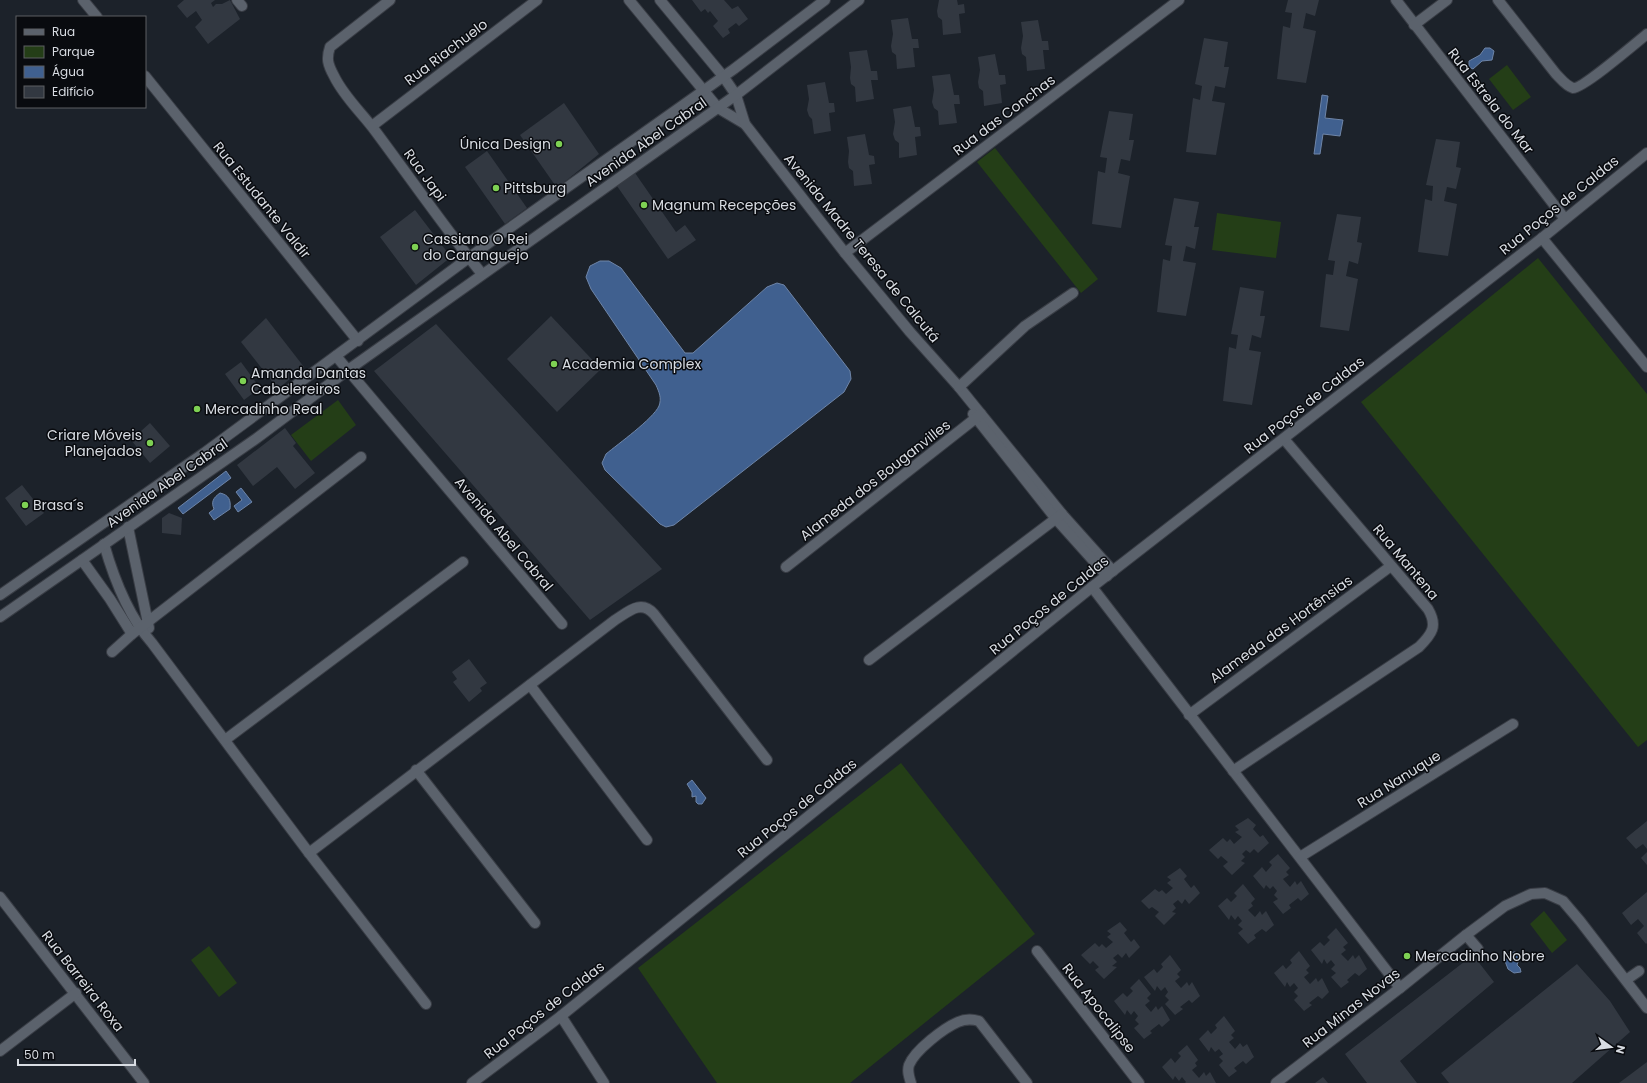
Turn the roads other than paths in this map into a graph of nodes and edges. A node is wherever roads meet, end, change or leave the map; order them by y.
1 (83, 0) edge
2 (390, 0) edge
3 (537, 0) edge
4 (629, 0) edge
5 (660, 0) edge
6 (825, 0) edge
7 (859, 0) edge
8 (1179, 0) edge
9 (1396, 0) edge
10 (1447, 0) edge
11 (1498, 0) edge
12 (96, 16) edge
13 (1414, 26) junction
14 (1647, 34) edge
15 (723, 76) junction
16 (146, 77) edge
17 (704, 89) junction
18 (736, 95) junction
19 (718, 108) junction
20 (745, 124) junction
21 (372, 126) junction
22 (1647, 153) edge
23 (1566, 219) junction
24 (1542, 238) junction
25 (845, 253) junction
26 (470, 259) junction
27 (482, 274) junction
28 (1073, 293) dead end
29 (358, 341) junction
30 (336, 356) junction
31 (1647, 367) edge
32 (348, 370) junction
33 (959, 387) junction
34 (978, 417) junction
35 (1284, 438) junction
36 (361, 457) dead end
37 (1059, 517) junction
38 (128, 527) junction
39 (104, 544) junction
40 (82, 560) junction
41 (463, 562) dead end
42 (1391, 566) junction
43 (786, 567) dead end
44 (1110, 574) junction
45 (1092, 587) junction
46 (0, 595) edge
47 (0, 617) edge
48 (562, 624) dead end
49 (140, 628) junction
50 (112, 652) dead end
51 (869, 660) dead end
52 (530, 685) junction
53 (1189, 715) junction
54 (1513, 724) dead end
55 (225, 740) junction
56 (767, 760) dead end
57 (416, 770) junction
58 (1233, 771) junction
59 (647, 840) dead end
60 (309, 853) junction
61 (1300, 857) junction
62 (0, 897) edge
63 (535, 922) dead end
64 (1466, 935) junction
65 (1478, 949) dead end
66 (1037, 951) dead end
67 (1639, 971) dead end
68 (1626, 980) junction
69 (1400, 988) junction
70 (76, 993) junction
71 (426, 1004) dead end
72 (1647, 1008) edge
73 (561, 1016) junction
74 (0, 1051) edge
75 (144, 1083) edge
76 (472, 1083) edge
77 (604, 1083) edge
78 (910, 1083) edge
79 (1027, 1083) edge
80 (1139, 1083) edge
81 (1276, 1083) edge

1 - 12 street
2 - 21 street, Rua Japi
3 - 21 street, Rua Riachuelo
4 - 17 street, Avenida Madre Teresa de Calcutá
5 - 15 street, Avenida Madre Teresa de Calcutá
6 - 15 street, Avenida Abel Cabral
7 - 18 street, Avenida Abel Cabral
8 - 25 street, Rua das Conchas
9 - 13 street, Rua Estrela do Mar
10 - 13 street
11 - 14 street
13 - 23 street, Rua Estrela do Mar
15 - 17 street, Avenida Abel Cabral
15 - 18 street, Avenida Madre Teresa de Calcutá
16 - 29 street, Rua Estudante Valdir
17 - 19 street, Avenida Madre Teresa de Calcutá
17 - 26 street, Avenida Abel Cabral
18 - 19 street, Avenida Abel Cabral
18 - 20 street, Avenida Madre Teresa de Calcutá
19 - 20 street, Avenida Madre Teresa de Calcutá
19 - 27 street, Avenida Abel Cabral
20 - 25 street, Avenida Madre Teresa de Calcutá
21 - 26 street, Rua Japi
22 - 23 street, Rua Poços de Caldas
23 - 24 street, Rua Poços de Caldas
24 - 31 street
24 - 35 street, Rua Poços de Caldas
25 - 33 street, Avenida Madre Teresa de Calcutá
26 - 27 street, Rua Japi
26 - 29 street, Avenida Abel Cabral
27 - 32 street, Avenida Abel Cabral
28 - 33 street
29 - 30 street, Avenida Abel Cabral
30 - 32 street, Avenida Abel Cabral
30 - 46 street, Avenida Abel Cabral
32 - 38 street, Avenida Abel Cabral
32 - 48 street, Avenida Abel Cabral
33 - 34 street, Avenida Madre Teresa de Calcutá
34 - 37 street, Avenida Madre Teresa de Calcutá
34 - 43 street, Alameda dos Bouganvilles
35 - 42 street, Rua Mantena
35 - 44 street, Rua Poços de Caldas
36 - 49 street
37 - 44 street, Avenida Madre Teresa de Calcutá
37 - 51 street
38 - 39 street, Avenida Abel Cabral
38 - 49 street
39 - 40 street, Avenida Abel Cabral
39 - 49 street
40 - 47 street, Avenida Abel Cabral
40 - 49 street
41 - 55 street
42 - 53 street, Alameda das Hortênsias
42 - 58 street, Rua Mantena
44 - 45 street, Rua Poços de Caldas
45 - 53 street
45 - 73 street, Rua Poços de Caldas
49 - 50 street
49 - 55 street
52 - 56 street
52 - 57 street
52 - 59 street
53 - 58 street
54 - 61 street, Rua Nanuque
55 - 60 street
57 - 60 street
57 - 63 street
58 - 61 street
60 - 71 street
61 - 69 street
62 - 70 street, Rua Barreira Roxa
64 - 65 street
64 - 68 street, Rua Minas Novas
64 - 69 street, Rua Minas Novas
66 - 80 street, Rua Apocalipse
67 - 68 street
68 - 72 street, Rua Minas Novas
69 - 81 street, Rua Minas Novas
70 - 74 street
70 - 75 street, Rua Barreira Roxa
73 - 76 street, Rua Poços de Caldas
73 - 77 street
78 - 79 street

